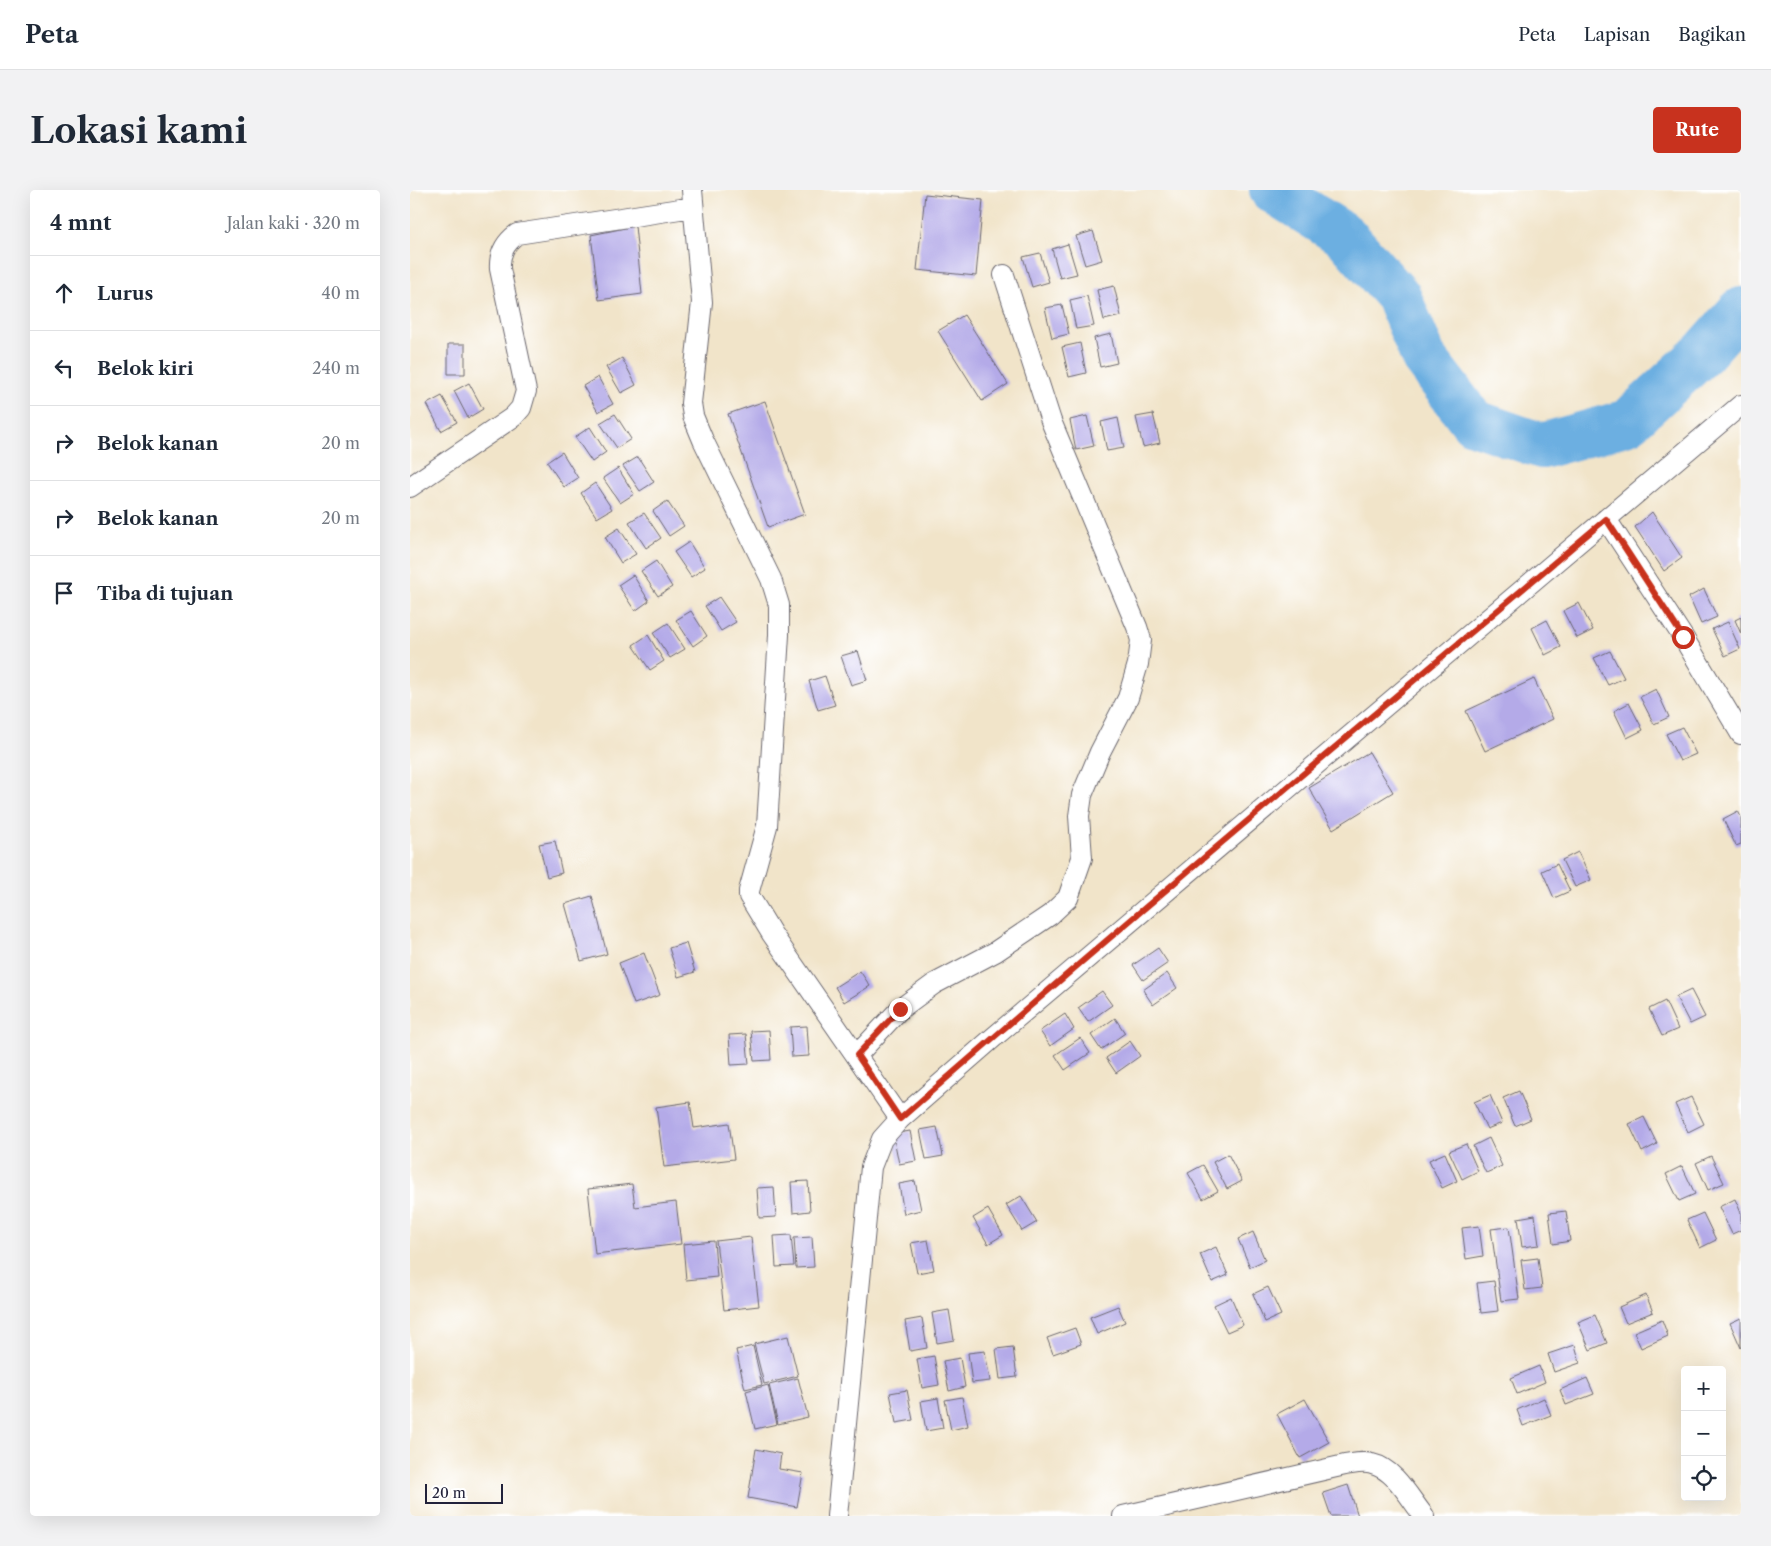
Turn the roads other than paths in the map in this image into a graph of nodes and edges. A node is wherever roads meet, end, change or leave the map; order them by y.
1 (692, 198) edge
2 (1004, 275) dead end
3 (1741, 405) edge
4 (410, 487) edge
5 (1606, 519) junction
6 (1741, 734) edge
7 (857, 1055) junction
8 (900, 1119) junction
9 (837, 1516) edge
10 (1123, 1516) edge
11 (1424, 1516) edge

1 - 4 street
1 - 7 street
2 - 7 street
3 - 5 street
5 - 6 street
5 - 8 street
7 - 8 street
8 - 9 street
10 - 11 street

